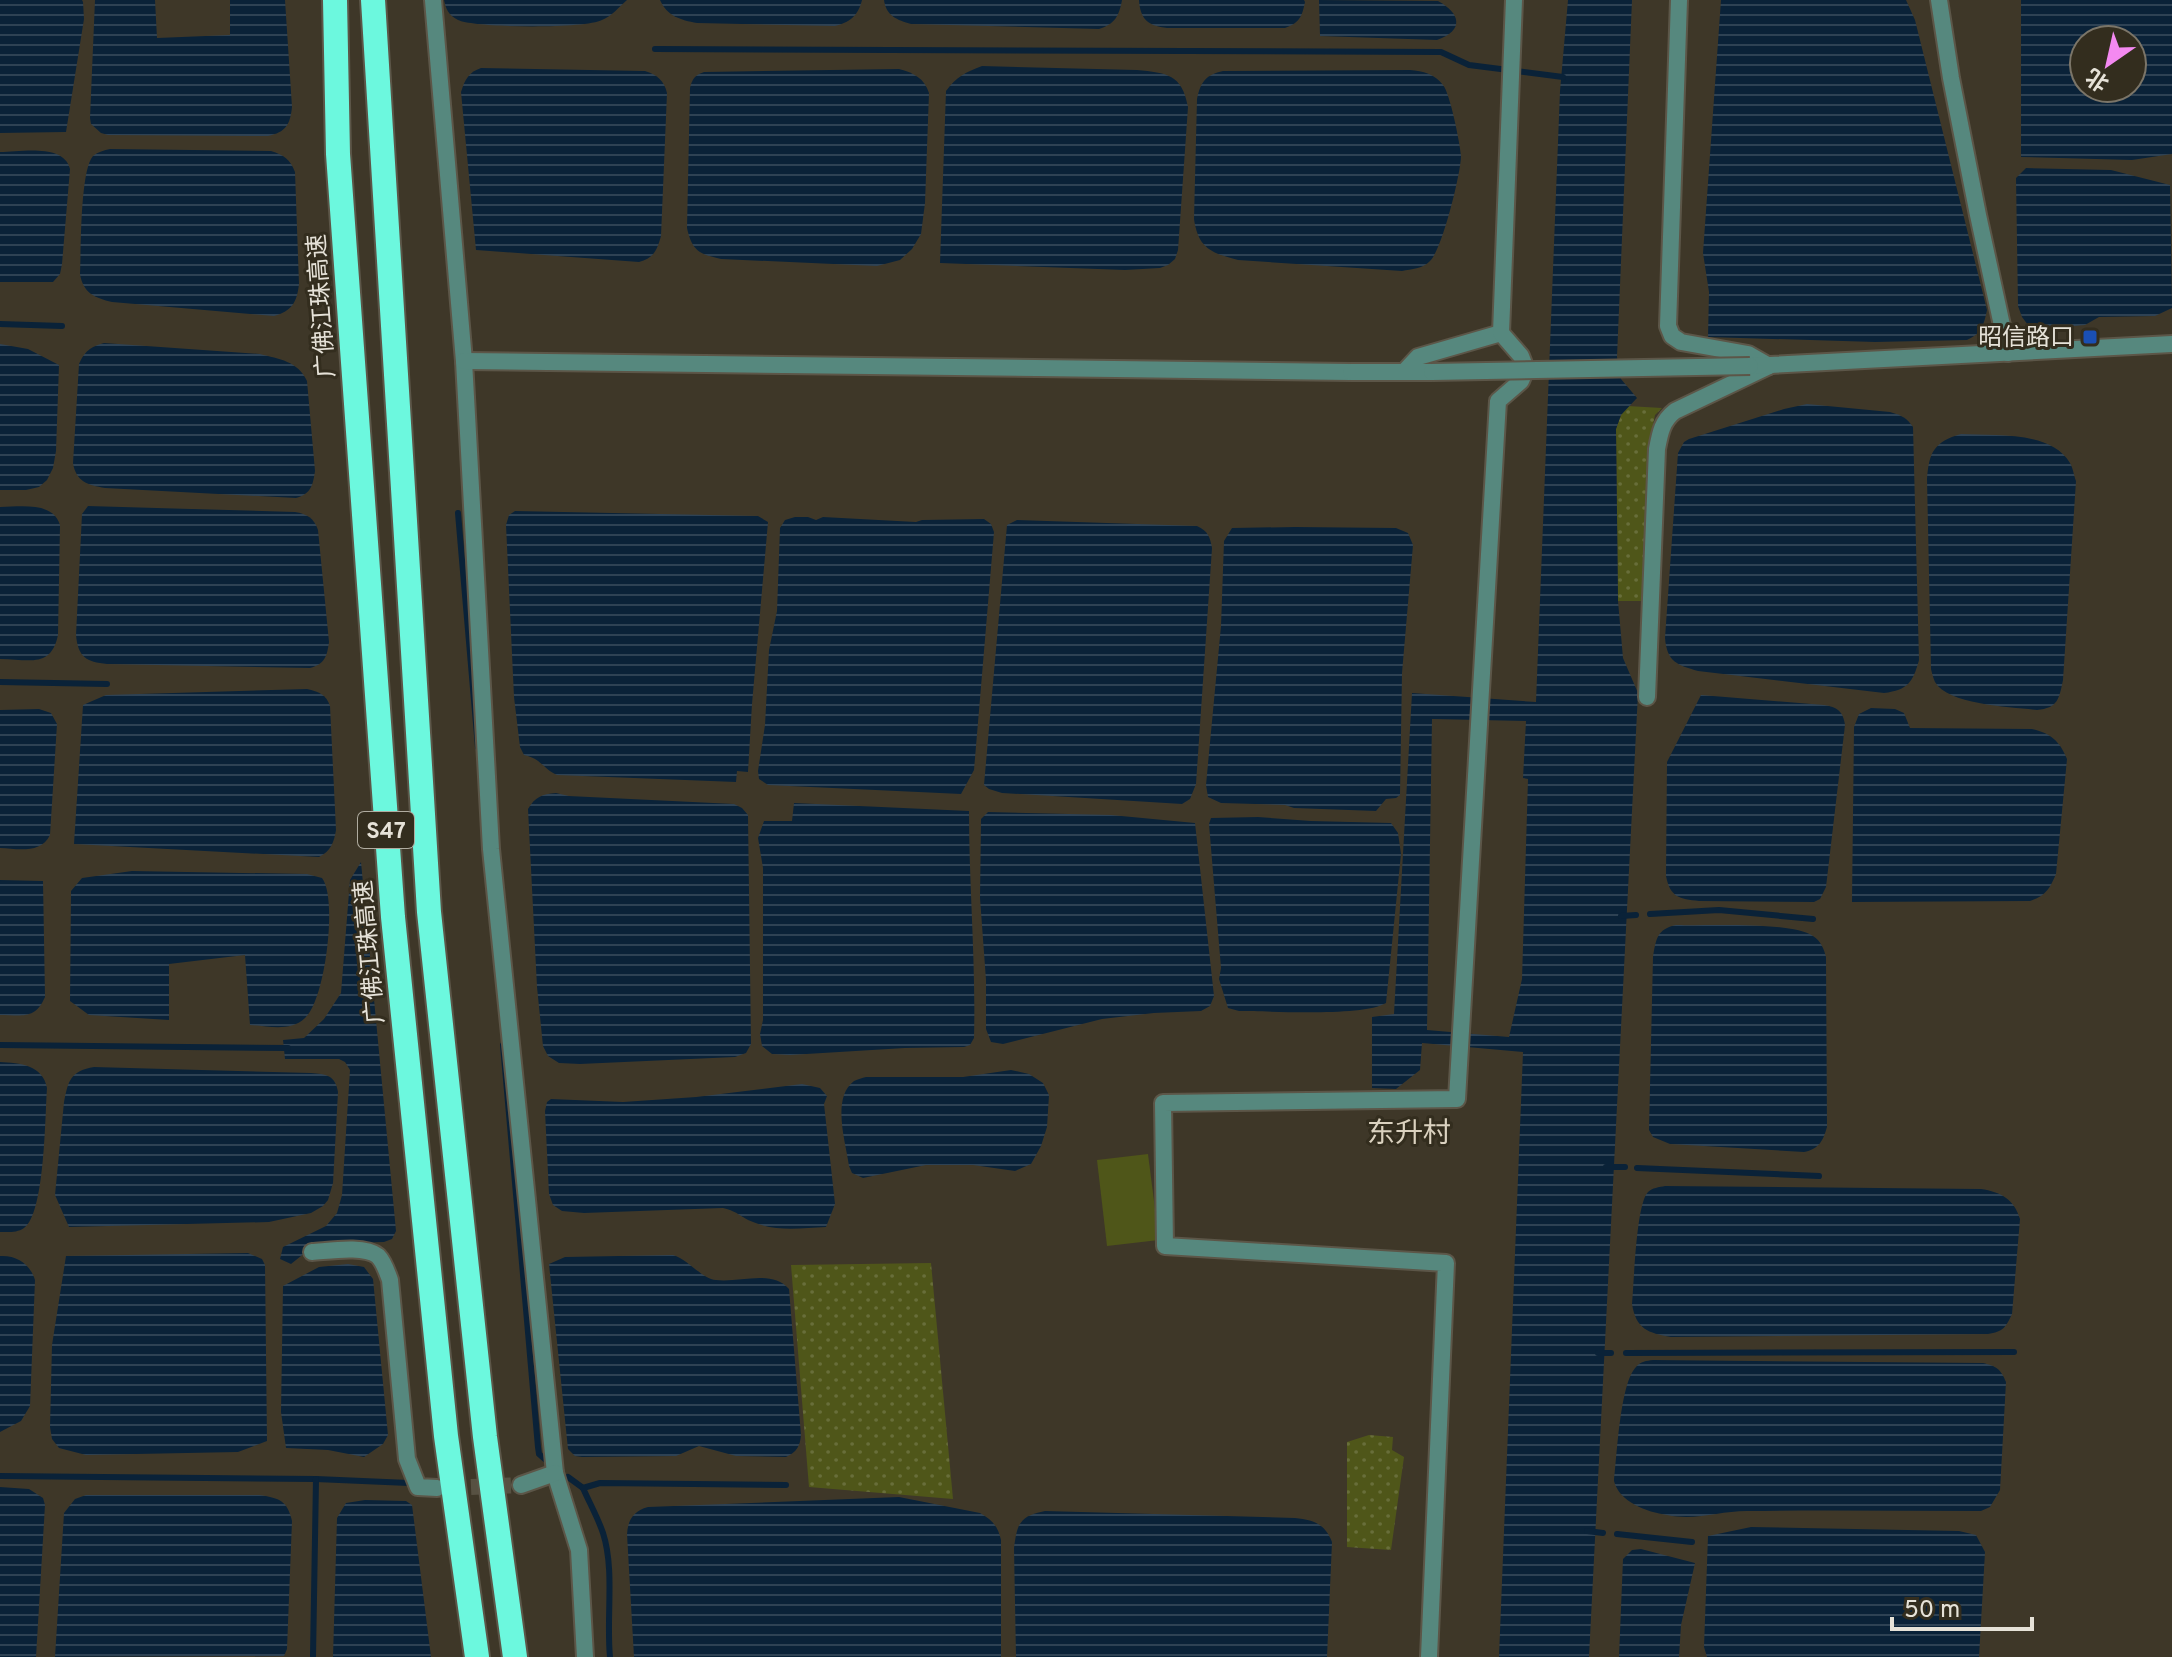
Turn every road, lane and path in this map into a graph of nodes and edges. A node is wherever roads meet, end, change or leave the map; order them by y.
1 (335, 0) edge
2 (373, 0) edge
3 (433, 0) edge
4 (1514, 0) edge
5 (1679, 0) edge
6 (1939, 0) edge
7 (1501, 333) junction
8 (2172, 344) edge
9 (2008, 353) junction
10 (464, 361) junction
11 (1769, 366) junction
12 (1404, 372) junction
13 (1647, 697) dead end
14 (312, 1252) dead end
15 (555, 1473) junction
16 (521, 1485) tunnel mouth
17 (437, 1488) tunnel mouth
18 (477, 1657) edge
19 (515, 1657) edge
20 (585, 1657) edge
21 (1429, 1657) edge

1 - 18 highway, 广佛江珠高速 / S47
2 - 19 highway, S47
3 - 10 street
4 - 7 street
5 - 11 street
6 - 9 street
7 - 12 street
7 - 21 street
8 - 9 street
9 - 11 street
10 - 12 street
10 - 15 street
11 - 12 street, bridge
11 - 13 street
14 - 17 street
15 - 16 street
15 - 20 street

